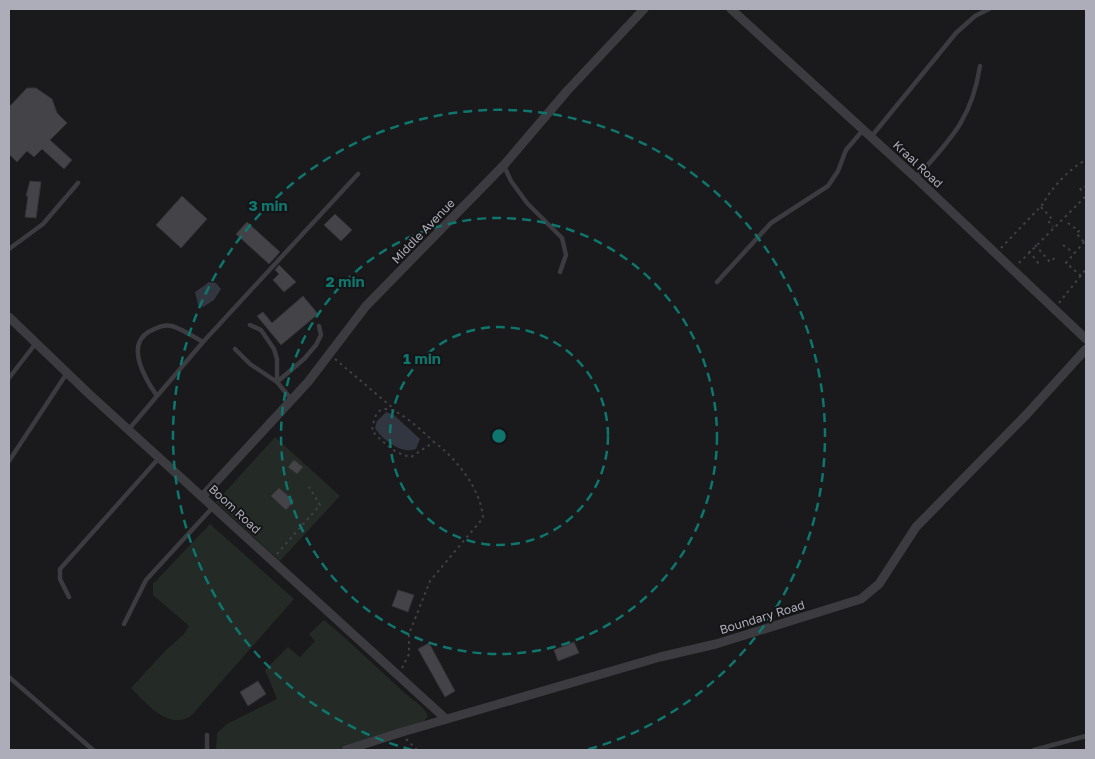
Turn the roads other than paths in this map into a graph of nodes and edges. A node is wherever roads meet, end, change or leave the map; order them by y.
1 (644, 9) edge
2 (731, 9) edge
3 (989, 9) edge
4 (980, 66) dead end
5 (863, 130) junction
6 (871, 137) junction
7 (504, 165) junction
8 (358, 174) dead end
9 (916, 178) junction
10 (78, 183) dead end
11 (9, 249) edge
12 (560, 272) dead end
13 (717, 282) dead end
14 (9, 317) edge
15 (250, 325) dead end
16 (319, 326) dead end
17 (1086, 339) edge
18 (203, 342) junction
19 (36, 343) junction
20 (235, 349) dead end
21 (1086, 349) edge
22 (67, 373) junction
23 (9, 378) edge
24 (277, 382) junction
25 (157, 396) junction
26 (292, 400) junction
27 (129, 429) junction
28 (160, 457) junction
29 (9, 460) edge
30 (203, 496) junction
31 (214, 506) junction
32 (68, 597) dead end
33 (124, 624) dead end
34 (9, 677) edge
35 (446, 719) junction
36 (207, 735) dead end
37 (1086, 736) edge
38 (93, 750) edge
39 (208, 750) edge
40 (346, 750) edge
41 (1034, 750) edge

1 - 7 street, Middle Avenue
2 - 5 street, Kraal Road
3 - 6 lane
4 - 9 lane
5 - 6 street, Kraal Road
5 - 13 lane
6 - 9 street, Kraal Road
7 - 12 lane
7 - 26 street, Middle Avenue
8 - 18 lane
9 - 17 street, Kraal Road
10 - 11 lane
14 - 19 street, Boom Road
15 - 24 lane
16 - 24 lane
18 - 25 lane
18 - 25 lane
19 - 22 street, Boom Road
19 - 23 lane
20 - 24 lane
21 - 35 street, Boundary Road
22 - 27 street, Boom Road
22 - 29 lane
24 - 26 lane
25 - 27 lane
26 - 30 street, Middle Avenue
27 - 28 street, Boom Road
28 - 30 street, Boom Road
28 - 32 lane
30 - 31 street, Boom Road
31 - 33 lane
31 - 35 street, Boom Road
34 - 38 lane
35 - 40 street, Boundary Road
36 - 39 lane
37 - 41 lane

